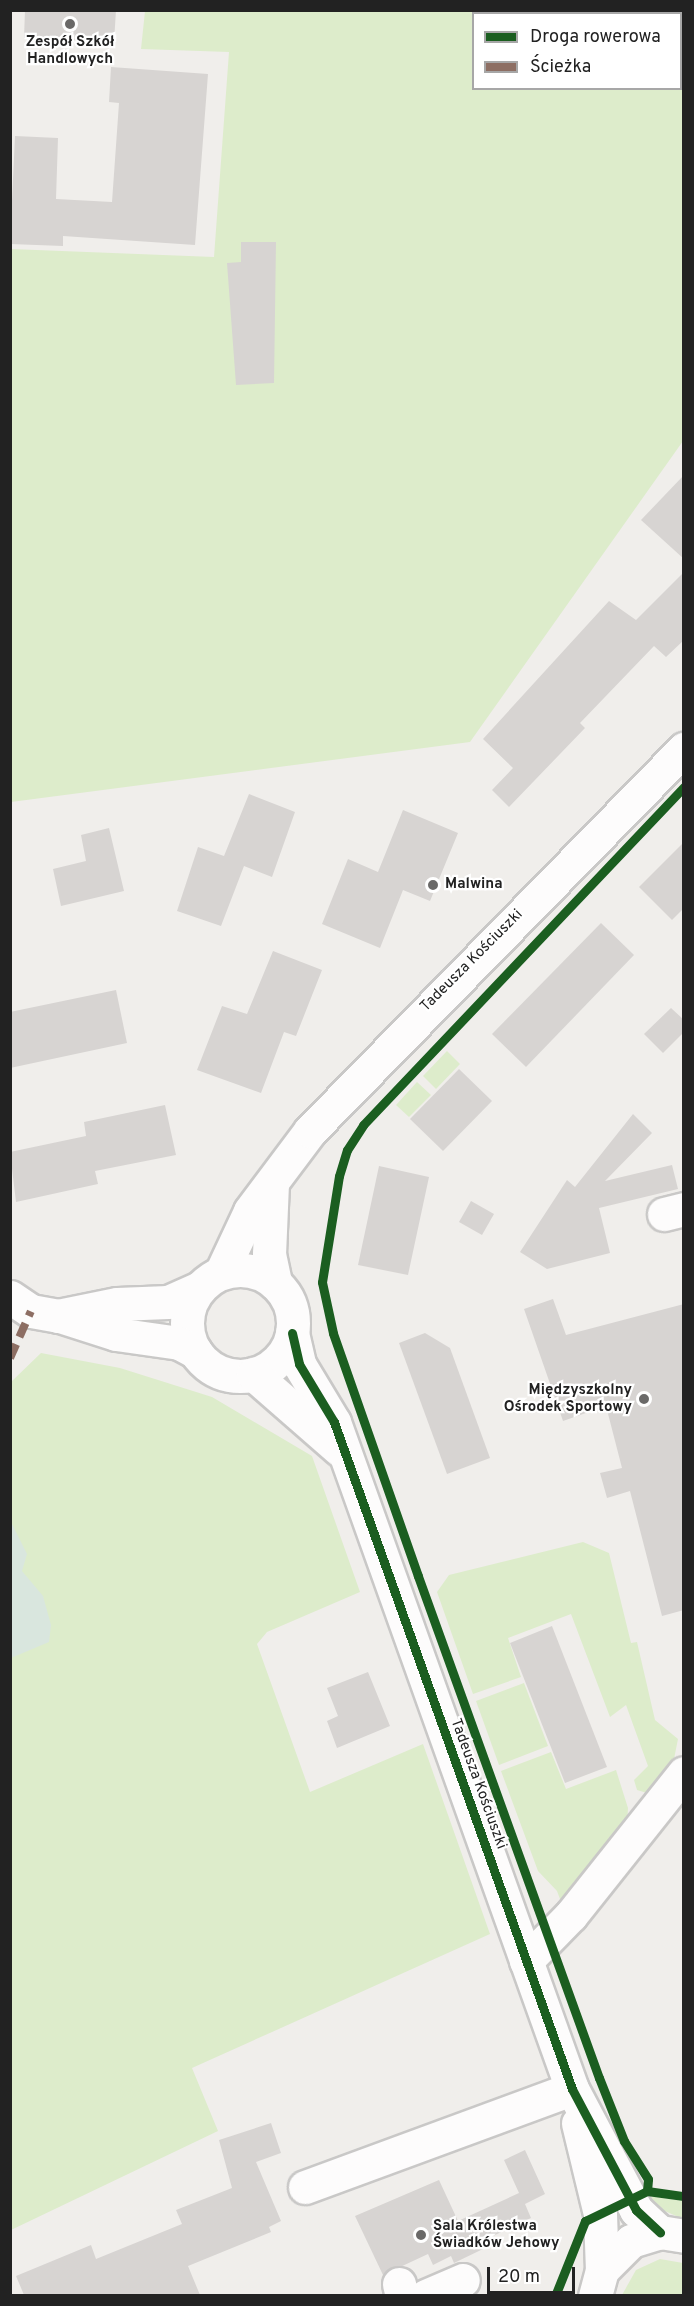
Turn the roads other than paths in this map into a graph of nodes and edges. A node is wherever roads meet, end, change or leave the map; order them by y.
1 (684, 749) edge
2 (272, 1183) junction
3 (211, 1280) junction
4 (275, 1283) junction
5 (10, 1297) edge
6 (58, 1316) junction
7 (292, 1333) junction
8 (196, 1352) junction
9 (253, 1374) junction
10 (344, 1454) junction
11 (684, 1773) edge
12 (526, 1961) junction
13 (572, 2089) junction
14 (305, 2187) dead end
15 (672, 2234) edge
16 (463, 2280) dead end
17 (599, 2283) edge
18 (409, 2292) edge

1 - 2 street, Tadeusza Kościuszki
2 - 3 street, Tadeusza Kościuszki
2 - 4 street
3 - 4 street
3 - 6 street
3 - 8 street
4 - 7 street
5 - 6 street
6 - 8 street
7 - 9 street
7 - 10 street, Tadeusza Kościuszki
8 - 9 street
9 - 10 street, Tadeusza Kościuszki
10 - 12 street, Tadeusza Kościuszki
11 - 12 street
12 - 13 street, Tadeusza Kościuszki
13 - 14 street
13 - 15 street, Tadeusza Kościuszki
13 - 17 street, Tadeusza Kościuszki
15 - 17 street
16 - 18 street

